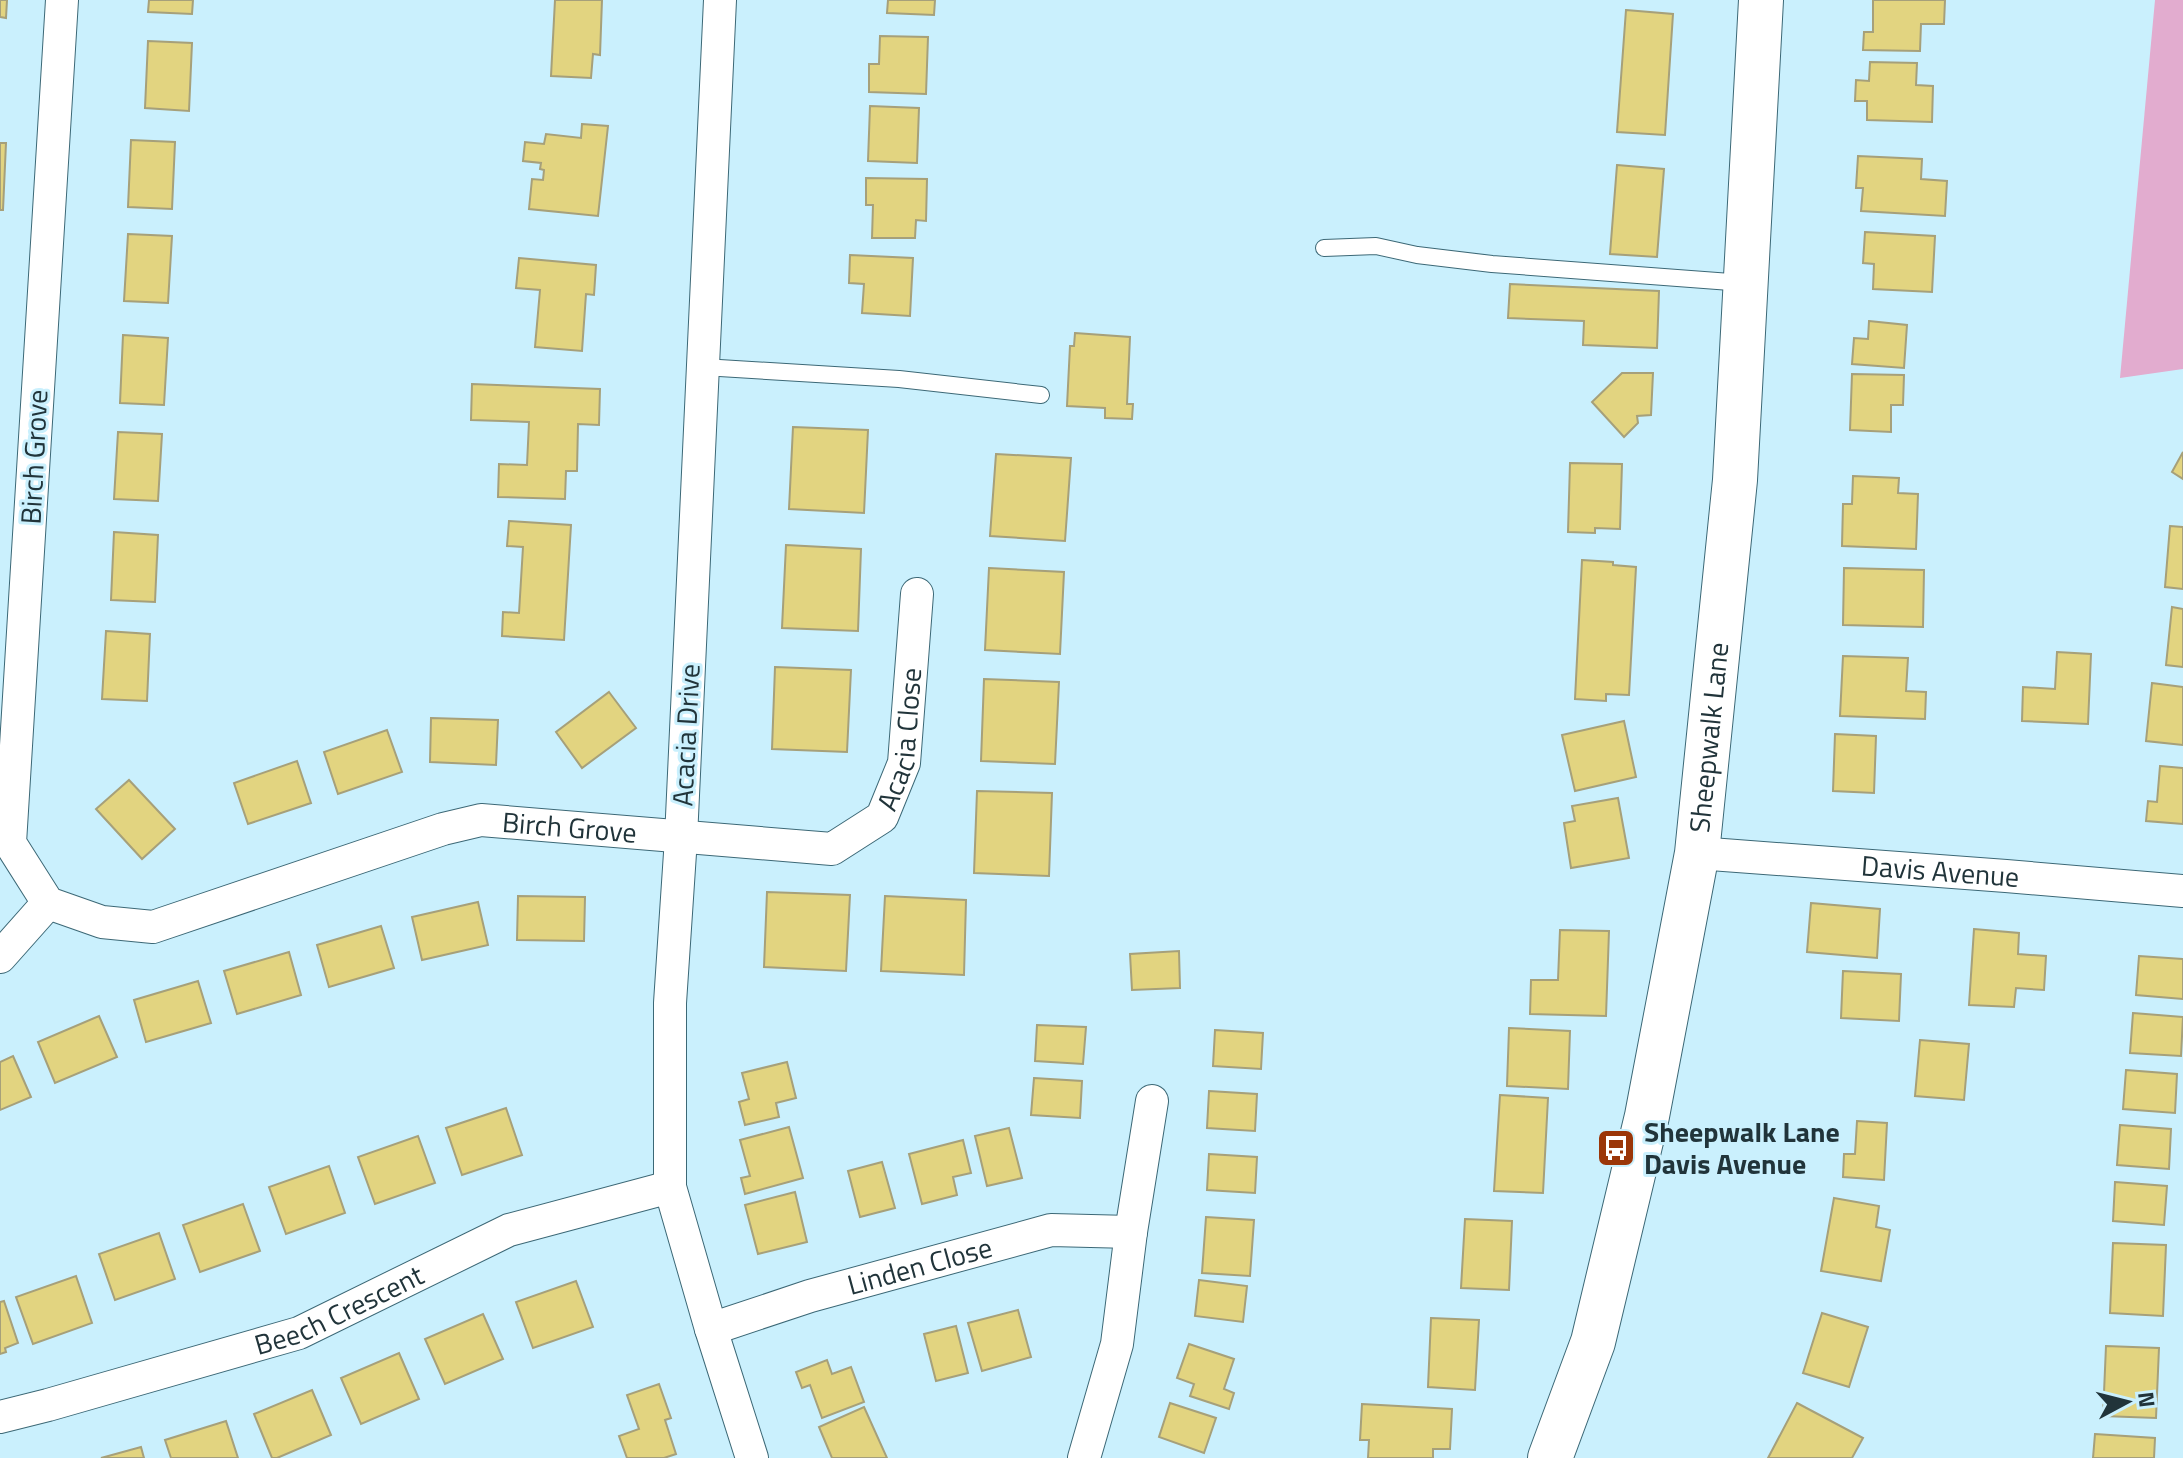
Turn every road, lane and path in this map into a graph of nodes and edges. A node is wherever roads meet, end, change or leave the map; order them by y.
1 (62, 0) edge
2 (720, 0) edge
3 (1761, 0) edge
4 (1324, 248) dead end
5 (1746, 284) junction
6 (703, 367) junction
7 (1041, 395) dead end
8 (917, 594) dead end
9 (681, 838) junction
10 (1697, 853) junction
11 (2183, 891) edge
12 (48, 903) junction
13 (0, 957) edge
14 (1152, 1101) dead end
15 (670, 1187) junction
16 (1131, 1232) junction
17 (711, 1329) junction
18 (0, 1417) edge
19 (752, 1458) edge
20 (1084, 1458) edge
21 (1550, 1458) edge

1 - 12 street, Birch Grove
2 - 6 street, Acacia Drive
3 - 5 main road, Sheepwalk Lane
4 - 5 lane
5 - 10 main road, Sheepwalk Lane
6 - 7 lane
6 - 9 street, Acacia Drive
8 - 9 street, Acacia Close
9 - 12 street, Birch Grove
9 - 15 street, Acacia Drive
10 - 11 street, Davis Avenue
10 - 21 main road, Sheepwalk Lane
12 - 13 street
14 - 16 street
15 - 17 street, Acacia Drive
15 - 18 street, Beech Crescent
16 - 17 street, Linden Close
16 - 20 street
17 - 19 street, Acacia Drive

